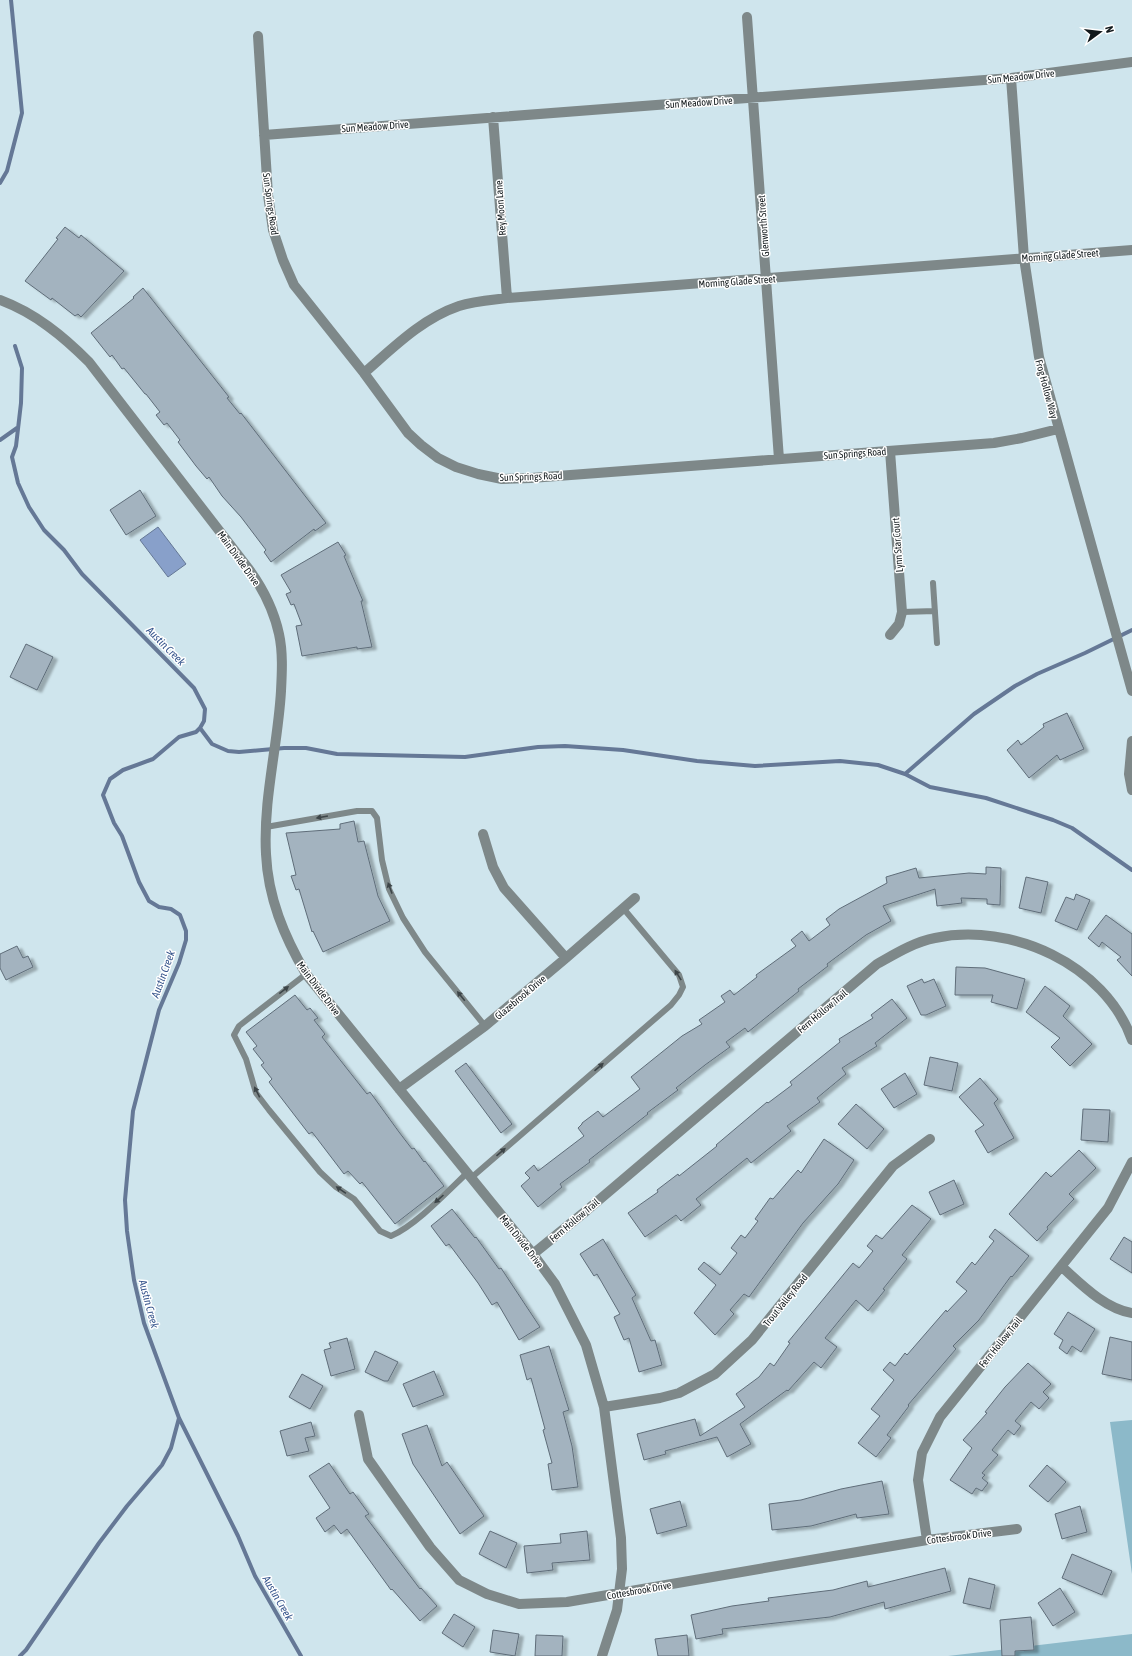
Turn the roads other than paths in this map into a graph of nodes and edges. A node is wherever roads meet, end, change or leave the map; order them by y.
1 (747, 17) dead end
2 (258, 36) dead end
3 (1132, 62) edge
4 (1011, 78) junction
5 (754, 98) junction
6 (493, 118) junction
7 (264, 135) junction
8 (1132, 250) edge
9 (1024, 258) junction
10 (767, 278) junction
11 (507, 298) junction
12 (0, 300) edge
13 (364, 373) junction
14 (1058, 429) junction
15 (890, 451) junction
16 (779, 459) junction
17 (933, 583) dead end
18 (935, 611) junction
19 (902, 612) junction
20 (890, 635) dead end
21 (937, 643) dead end
22 (1132, 691) edge
23 (1132, 741) edge
24 (1132, 790) edge
25 (266, 827) junction
26 (483, 834) dead end
27 (635, 898) dead end
28 (623, 908) junction
29 (566, 958) junction
30 (306, 974) junction
31 (485, 1026) junction
32 (1132, 1040) edge
33 (399, 1089) junction
34 (930, 1139) dead end
35 (1132, 1162) edge
36 (469, 1176) junction
37 (533, 1254) junction
38 (1062, 1267) junction
39 (1132, 1312) edge
40 (604, 1408) junction
41 (359, 1415) dead end
42 (1017, 1529) dead end
43 (927, 1540) junction
44 (620, 1593) junction
45 (602, 1656) edge

1 - 5 street, Glenworth Street
2 - 7 street, Sun Springs Road
3 - 4 street, Sun Meadow Drive
4 - 5 street, Sun Meadow Drive
4 - 9 street, Frog Hollow Way
5 - 6 street, Sun Meadow Drive
5 - 10 street, Glenworth Street
6 - 7 street, Sun Meadow Drive
6 - 11 street, Rey Moon Lane
7 - 13 street, Sun Springs Road
8 - 9 street, Morning Glade Street
9 - 10 street, Morning Glade Street
9 - 14 street, Frog Hollow Way
10 - 11 street, Morning Glade Street
10 - 16 street, Glenworth Street
11 - 13 street, Morning Glade Street
12 - 25 street, Main Divide Drive
13 - 16 street, Sun Springs Road
14 - 15 street, Sun Springs Road
14 - 22 street, Frog Hollow Way
15 - 16 street, Sun Springs Road
15 - 19 street, Lynn Star Court
17 - 18 lane
18 - 19 lane
18 - 21 lane
19 - 20 street, Lynn Star Court
23 - 24 street
25 - 30 street, Main Divide Drive
31 -> 25 lane
26 - 29 street
27 - 28 street, Glazebrook Drive
28 - 29 street, Glazebrook Drive
36 -> 28 lane
29 - 31 street, Glazebrook Drive
30 - 33 street, Main Divide Drive
36 -> 30 lane
31 - 33 street, Glazebrook Drive
32 - 37 street, Fern Hollow Trail
33 - 36 street, Main Divide Drive
34 - 40 street, Trout Valley Road
35 - 38 street, Fern Hollow Trail
36 - 37 street, Main Divide Drive
37 - 40 street, Main Divide Drive
38 - 39 street
38 - 43 street, Fern Hollow Trail
40 - 44 street, Main Divide Drive
41 - 44 street, Cottesbrook Drive
42 - 43 street, Cottesbrook Drive
43 - 44 street, Cottesbrook Drive
44 - 45 street, Main Divide Drive

